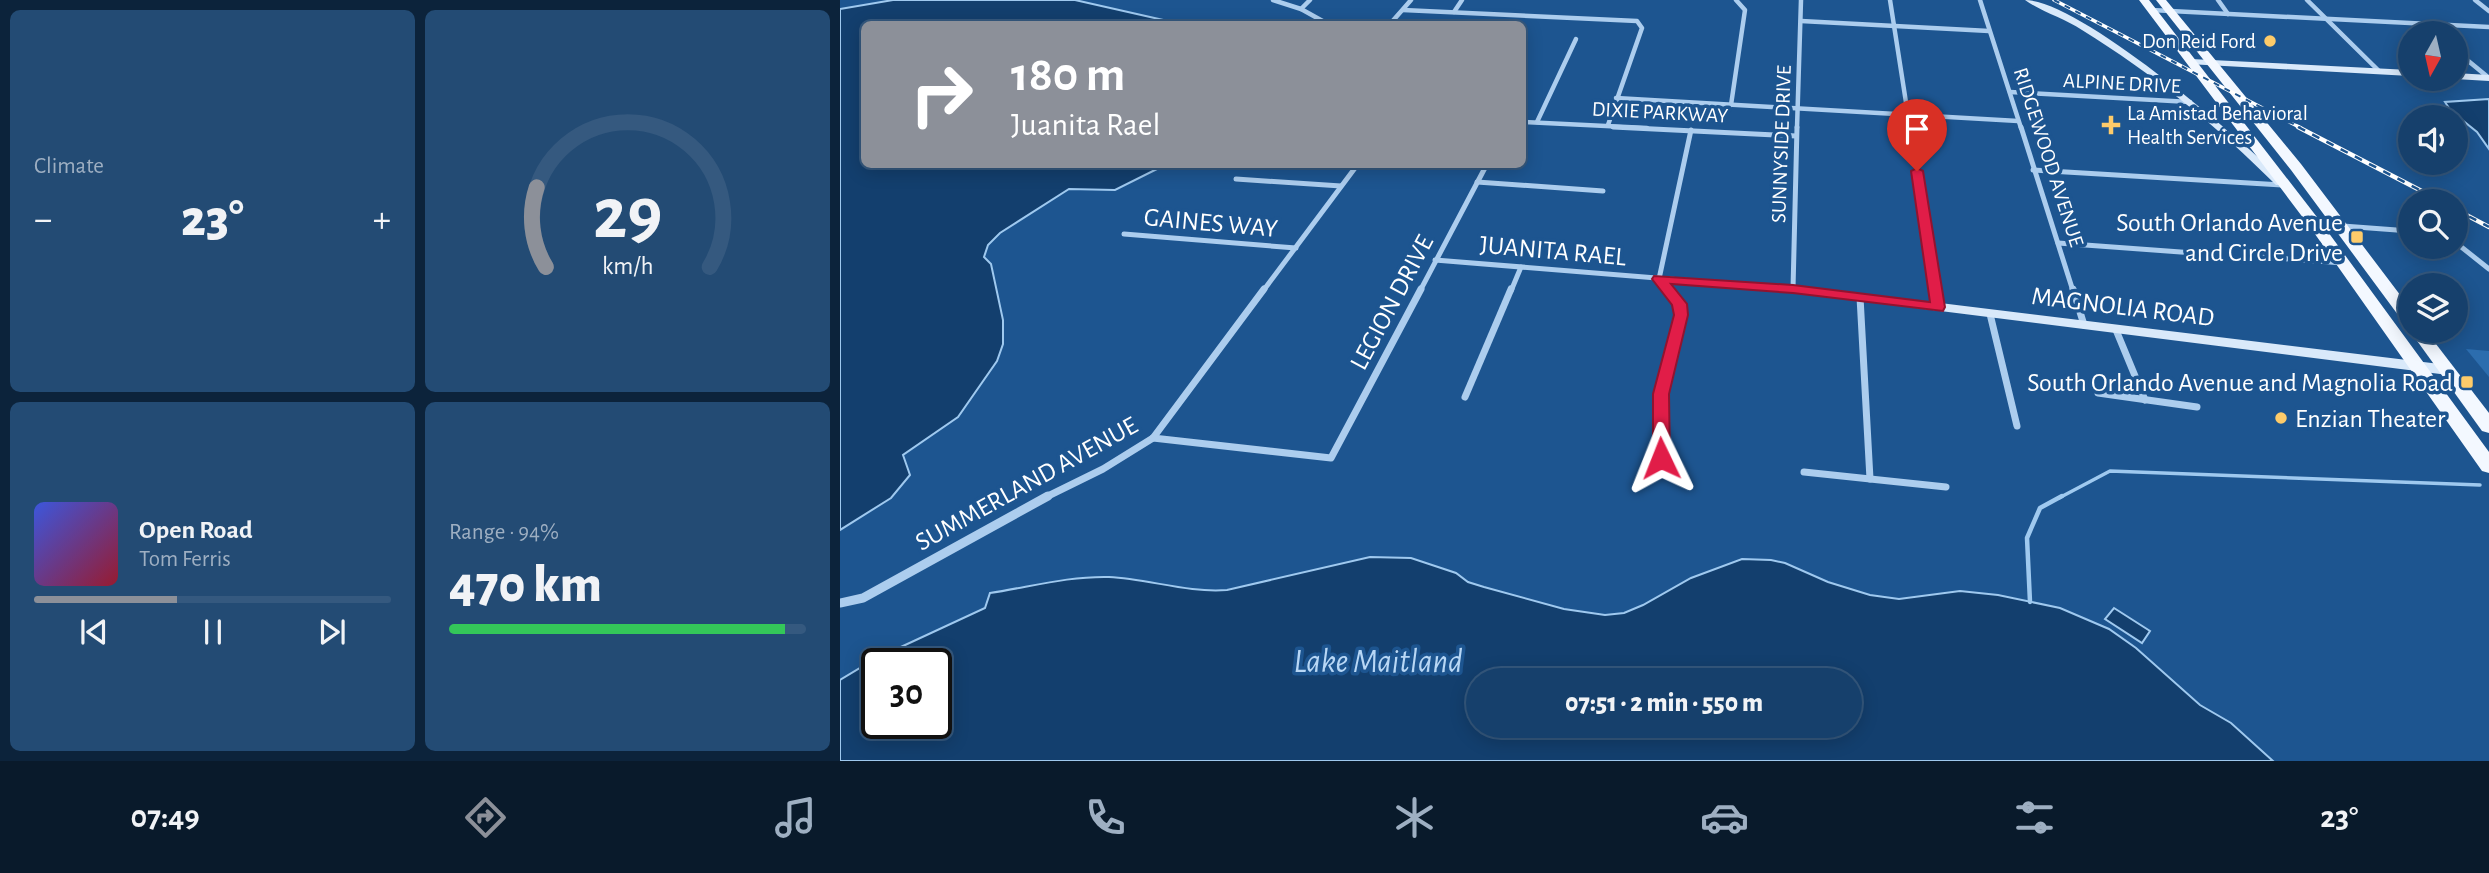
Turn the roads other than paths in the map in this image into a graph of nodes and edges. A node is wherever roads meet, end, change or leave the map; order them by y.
1 (1273, 0) edge
2 (1310, 0) edge
3 (1411, 0) edge
4 (1462, 0) edge
5 (1736, 0) edge
6 (1801, 0) edge
7 (1891, 0) edge
8 (1980, 0) edge
9 (2029, 0) edge
10 (2144, 0) edge
11 (2161, 0) edge
12 (2218, 0) edge
13 (2307, 0) edge
14 (2474, 0) edge
15 (1301, 9) junction
16 (1403, 10) junction
17 (2151, 10) junction
18 (2169, 10) junction
19 (2489, 11) edge
20 (1454, 12) junction
21 (2228, 14) junction
22 (2326, 19) junction
23 (1323, 21) edge
24 (1393, 21) edge
25 (1801, 21) junction
26 (2398, 23) edge
27 (1895, 26) junction
28 (2468, 26) edge
29 (2489, 27) edge
30 (1989, 31) junction
31 (1576, 40) dead end
32 (2468, 61) edge
33 (2191, 62) junction
34 (2212, 63) junction
35 (2379, 71) junction
36 (2398, 72) edge
37 (2468, 77) edge
38 (2489, 78) edge
39 (2010, 92) junction
40 (1616, 99) junction
41 (2190, 102) junction
42 (1731, 105) junction
43 (1797, 108) junction
44 (1908, 114) junction
45 (2018, 121) junction
46 (1526, 122) edge
47 (1537, 122) junction
48 (1608, 125) junction
49 (2245, 129) junction
50 (1691, 130) junction
51 (1796, 136) junction
52 (1915, 158) dead end
53 (2296, 167) junction
54 (1354, 168) edge
55 (1485, 168) edge
56 (2033, 170) junction
57 (1917, 171) dead end
58 (1236, 179) dead end
59 (1477, 182) junction
60 (2282, 185) junction
61 (1341, 186) junction
62 (1603, 191) dead end
63 (2299, 202) junction
64 (2315, 224) junction
65 (2341, 226) junction
66 (2398, 230) edge
67 (1124, 234) dead end
68 (2058, 243) junction
69 (1296, 248) junction
70 (2468, 252) edge
71 (2208, 254) dead end
72 (2262, 257) dead end
73 (1435, 260) junction
74 (2343, 263) junction
75 (1521, 267) junction
76 (2489, 269) edge
77 (1659, 279) junction
78 (2385, 286) junction
79 (1793, 289) junction
80 (1860, 297) junction
81 (2398, 303) edge
82 (1938, 307) junction
83 (1990, 314) junction
84 (2084, 325) junction
85 (2116, 330) junction
86 (2427, 343) edge
87 (2418, 368) junction
88 (2448, 370) junction
89 (2098, 393) dead end
90 (1465, 397) dead end
91 (2145, 400) junction
92 (2197, 407) dead end
93 (2489, 425) edge
94 (2017, 426) dead end
95 (1153, 438) junction
96 (1661, 458) dead end
97 (2489, 466) edge
98 (1804, 472) dead end
99 (1870, 479) junction
100 (1946, 487) dead end
101 (840, 603) edge

1 - 15 street
2 - 15 street
3 - 16 street
4 - 20 street
5 - 42 street
6 - 25 street, SUNNYSIDE DRIVE
7 - 27 street
8 - 30 street, RIDGEWOOD AVENUE
9 - 41 street
10 - 17 main road
11 - 18 main road
12 - 21 street
13 - 22 street
14 - 19 street
15 - 23 street
16 - 20 street
16 - 24 street
17 - 18 street
17 - 33 main road
18 - 21 street
18 - 34 main road
20 - 40 street
21 - 22 street
22 - 26 street
22 - 35 street
25 - 27 street
25 - 43 street, SUNNYSIDE DRIVE
27 - 30 street
27 - 44 street
28 - 29 street
30 - 39 street, RIDGEWOOD AVENUE
31 - 47 street
32 - 38 street
33 - 34 street
33 - 49 main road
34 - 35 street
34 - 53 main road
35 - 36 street
37 - 38 street
39 - 41 street, ALPINE DRIVE
39 - 45 street, RIDGEWOOD AVENUE
40 - 42 street
40 - 48 street
41 - 49 street
41 - 60 street
42 - 43 street
43 - 44 street
43 - 51 street, SUNNYSIDE DRIVE
44 - 45 street
44 - 52 street
45 - 56 street, RIDGEWOOD AVENUE
46 - 47 street, DIXIE PARKWAY
47 - 48 street, DIXIE PARKWAY
48 - 50 street, DIXIE PARKWAY
49 - 53 main road
49 - 63 main road
50 - 51 street, DIXIE PARKWAY
50 - 77 street
51 - 79 street, SUNNYSIDE DRIVE
53 - 65 main road
54 - 61 street, SUMMERLAND AVENUE
55 - 59 street, LEGION DRIVE
56 - 60 street
56 - 68 street, RIDGEWOOD AVENUE
57 - 82 street
58 - 61 street
59 - 62 street
59 - 73 street, LEGION DRIVE
60 - 63 street
61 - 69 street, SUMMERLAND AVENUE
63 - 64 main road
64 - 65 street
64 - 74 main road
65 - 66 street
65 - 78 main road
67 - 69 street, GAINES WAY
68 - 71 street
68 - 84 street, RIDGEWOOD AVENUE
69 - 95 street, SUMMERLAND AVENUE
70 - 76 street
72 - 74 street
73 - 75 street, JUANITA RAEL
73 - 95 street, LEGION DRIVE
74 - 78 main road
74 - 87 main road
75 - 77 street, JUANITA RAEL
75 - 90 street
77 - 79 street, JUANITA RAEL
77 - 96 street
78 - 81 main road
79 - 80 street, MAGNOLIA ROAD
80 - 82 street, MAGNOLIA ROAD
80 - 99 street
82 - 83 street, MAGNOLIA ROAD
83 - 84 street, MAGNOLIA ROAD
83 - 94 street
84 - 85 street, MAGNOLIA ROAD
85 - 87 street, MAGNOLIA ROAD
85 - 91 street
86 - 88 main road
87 - 88 street, MAGNOLIA ROAD
87 - 97 main road
88 - 93 main road
89 - 91 street
91 - 92 street
95 - 101 street, SUMMERLAND AVENUE
98 - 99 street
99 - 100 street

